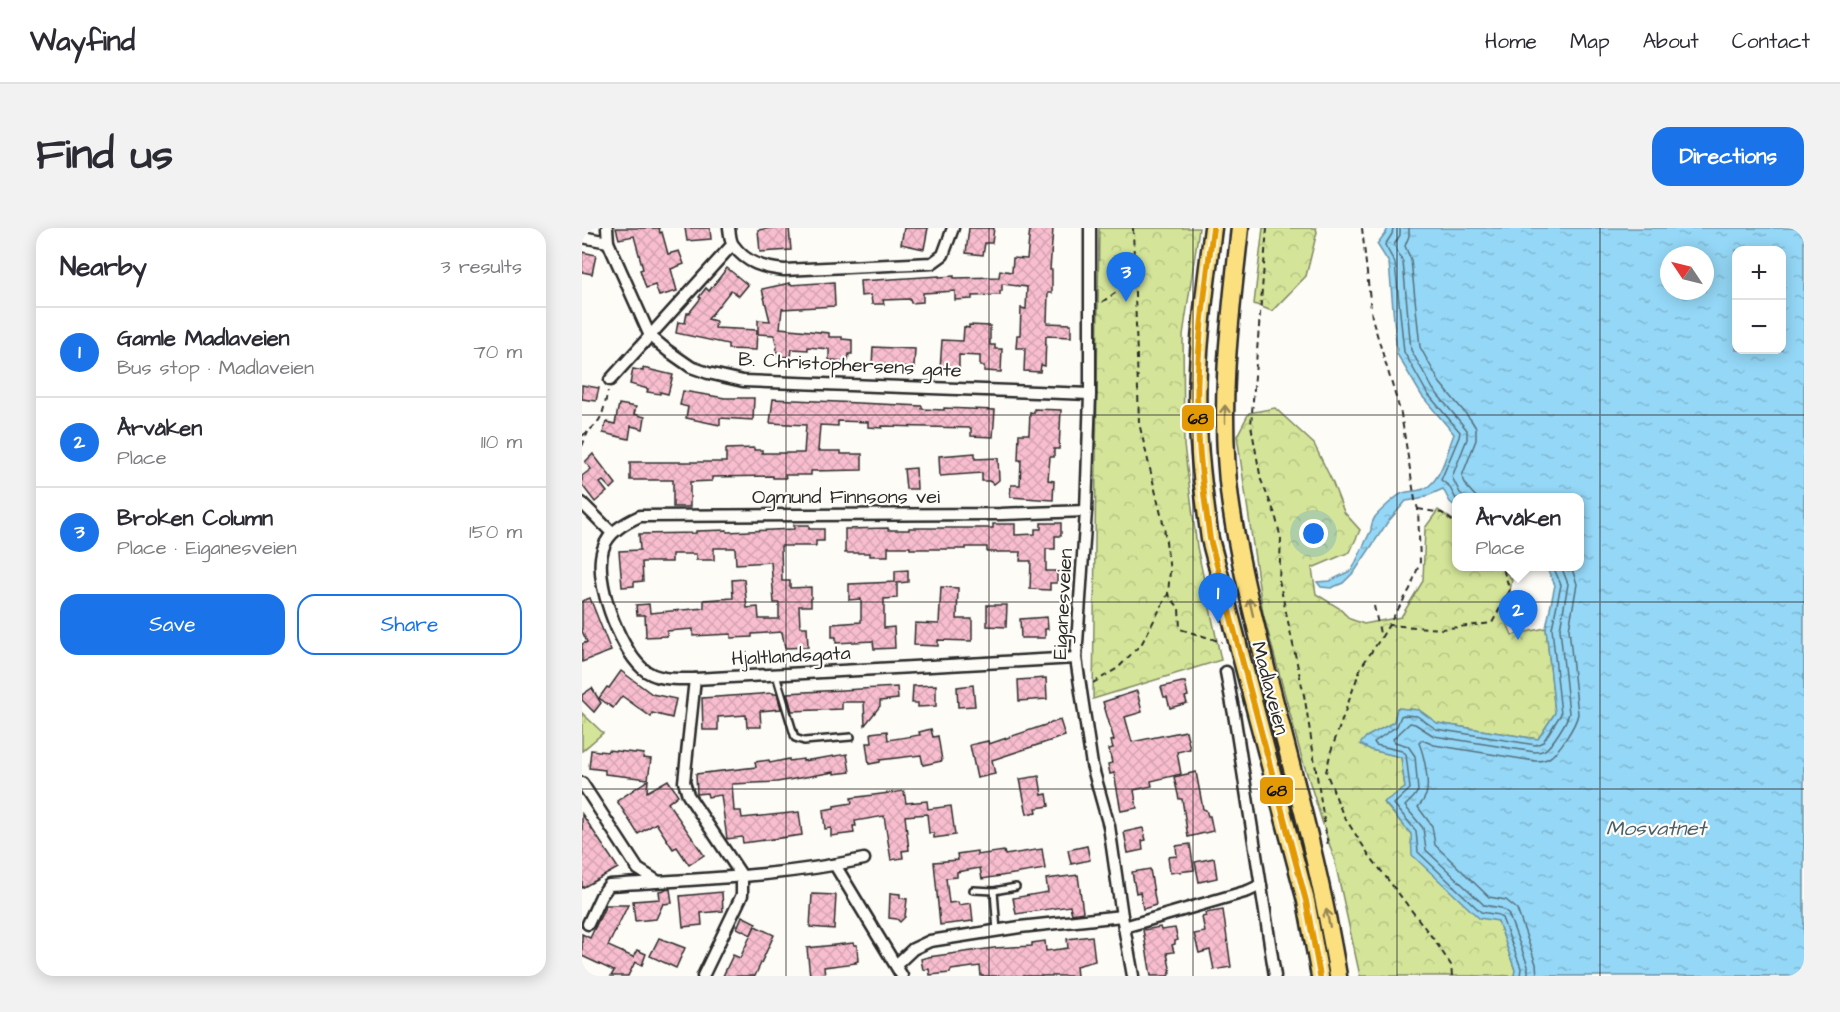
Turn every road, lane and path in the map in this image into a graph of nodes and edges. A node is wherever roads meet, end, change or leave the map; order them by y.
1 (607, 228) edge
2 (729, 228) edge
3 (952, 228) edge
4 (1090, 228) edge
5 (1133, 228) edge
6 (1213, 228) edge
7 (1240, 228) edge
8 (1267, 228) edge
9 (1362, 228) edge
10 (582, 237) edge
11 (608, 242) junction
12 (732, 245) junction
13 (1134, 280) junction
14 (1090, 311) junction
15 (650, 336) junction
16 (610, 380) joint
17 (1090, 394) junction
18 (589, 431) junction
19 (582, 436) edge
20 (582, 446) edge
21 (582, 503) edge
22 (1418, 509) junction
23 (1086, 511) junction
24 (1452, 521) edge
25 (612, 533) junction
26 (603, 547) joint
27 (1503, 571) edge
28 (1168, 594) junction
29 (1374, 606) dead end
30 (1388, 625) junction
31 (1381, 638) junction
32 (1221, 642) dead end
33 (1076, 658) junction
34 (1226, 672) dead end
35 (776, 675) junction
36 (695, 679) junction
37 (1080, 692) junction
38 (851, 737) dead end
39 (582, 783) edge
40 (1329, 849) dead end
41 (864, 859) dead end
42 (835, 865) junction
43 (742, 876) junction
44 (658, 881) junction
45 (1260, 885) junction
46 (1016, 887) dead end
47 (973, 890) dead end
48 (994, 891) junction
49 (1123, 921) junction
50 (588, 924) dead end
51 (997, 931) junction
52 (896, 965) junction
53 (703, 976) edge
54 (902, 976) edge
55 (1133, 976) edge
56 (1275, 976) edge
57 (1320, 976) edge
58 (1338, 976) edge
59 (1452, 976) edge

1 - 11 street, B. Christophersens gate
2 - 12 street
3 - 12 street
4 - 14 street, Eiganesveien
5 - 13 path
6 - 57 main road, Madlaveien
58 -> 7 main road, Madlaveien
8 - 40 path
9 - 22 path
10 - 11 street
11 - 15 street, B. Christophersens gate
12 - 15 street
13 - 14 path
13 - 28 path
14 - 17 street, Eiganesveien
15 - 16 street
15 - 17 street, B. Christophersens gate
16 - 18 path
17 - 23 street, Eiganesveien
18 - 19 path
18 - 20 path
21 - 25 street
22 - 24 path
22 - 30 path
23 - 25 street, Ogmund Finnsons vei
23 - 33 street, Eiganesveien
25 - 26 street, Ogmund Finnsons vei
26 - 36 street, Hjaltlandsgata
27 - 30 path
28 - 32 path
28 - 37 path
29 - 31 path
30 - 31 path
31 - 59 path
33 - 35 street, Hjaltlandsgata
33 - 37 street, Eiganesveien
34 - 45 street
35 - 36 street, Hjaltlandsgata
35 - 38 lane
36 - 43 street
37 - 49 street, Eiganesveien
39 - 44 street
41 - 42 street
42 - 43 street
42 - 52 street
43 - 44 street
43 - 53 street
44 - 50 street
45 - 49 street
45 - 56 street
46 - 48 lane
47 - 48 lane
48 - 51 lane
49 - 51 street
49 - 55 street, Eiganesveien
51 - 52 street
52 - 54 street

